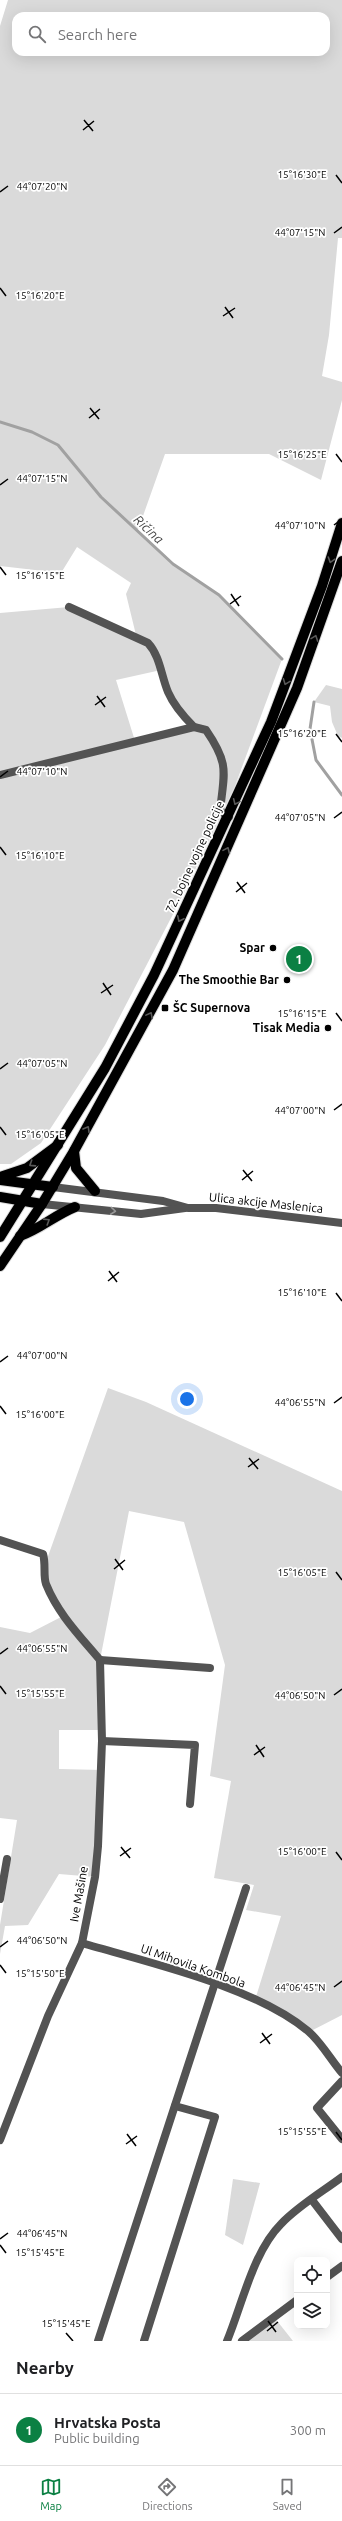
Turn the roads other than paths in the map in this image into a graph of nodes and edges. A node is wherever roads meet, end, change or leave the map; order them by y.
1 (342, 523) edge
2 (342, 561) edge
3 (69, 607) dead end
4 (194, 727) junction
5 (0, 775) edge
6 (229, 818) junction
7 (59, 1144) junction
8 (74, 1151) junction
9 (0, 1179) edge
10 (35, 1184) junction
11 (53, 1186) junction
12 (95, 1192) junction
13 (0, 1198) edge
14 (24, 1201) junction
15 (42, 1204) junction
16 (75, 1207) junction
17 (188, 1208) junction
18 (342, 1223) edge
19 (20, 1236) junction
20 (0, 1237) edge
21 (0, 1266) edge
22 (0, 1540) edge
23 (100, 1660) junction
24 (210, 1668) dead end
25 (102, 1741) junction
26 (190, 1804) dead end
27 (7, 1859) dead end
28 (246, 1888) dead end
29 (0, 1899) edge
30 (82, 1943) junction
31 (214, 1983) junction
32 (342, 2073) edge
33 (342, 2081) edge
34 (175, 2106) junction
35 (342, 2139) edge
36 (0, 2140) edge
37 (342, 2177) edge
38 (312, 2200) junction
39 (342, 2239) edge
40 (342, 2266) edge
41 (330, 2276) edge
42 (294, 2302) edge
43 (98, 2341) edge
44 (144, 2341) edge
45 (227, 2341) edge
46 (242, 2341) edge

1 -> 6 main road, 72. bojne vojne policije
8 -> 2 main road
3 - 4 street
4 - 5 street
4 - 6 street
6 -> 7 main road, 72. bojne vojne policije
7 -> 9 main road
7 - 10 main road, 72. bojne vojne policije
8 - 11 main road
8 - 12 main road
9 - 10 main road
10 - 11 main road
10 - 14 main road, 72. bojne vojne policije
11 - 12 street, Ulica akcije Maslenica
11 - 15 main road
12 - 17 street, Ulica akcije Maslenica
13 - 14 main road
14 - 15 main road
14 - 20 main road, 72. bojne vojne policije
15 - 16 street, Ulica akcije Maslenica
15 - 19 main road
16 -> 17 street, Ulica akcije Maslenica
19 -> 16 main road
17 - 18 street, Ulica akcije Maslenica
19 - 21 main road
22 - 23 street
23 - 24 street
23 - 25 street, Ive Mašine
25 - 26 street
25 - 30 street, Ive Mašine
27 - 29 street
28 - 31 street
30 - 31 street, Ul Mihovila Kombola
30 - 36 street, Ive Mašine
31 - 32 street, Ul Mihovila Kombola
31 - 34 street
33 - 35 street
34 - 43 street
34 - 44 street
37 - 38 street
38 - 39 street
38 - 45 street
40 - 41 street
42 - 46 street

